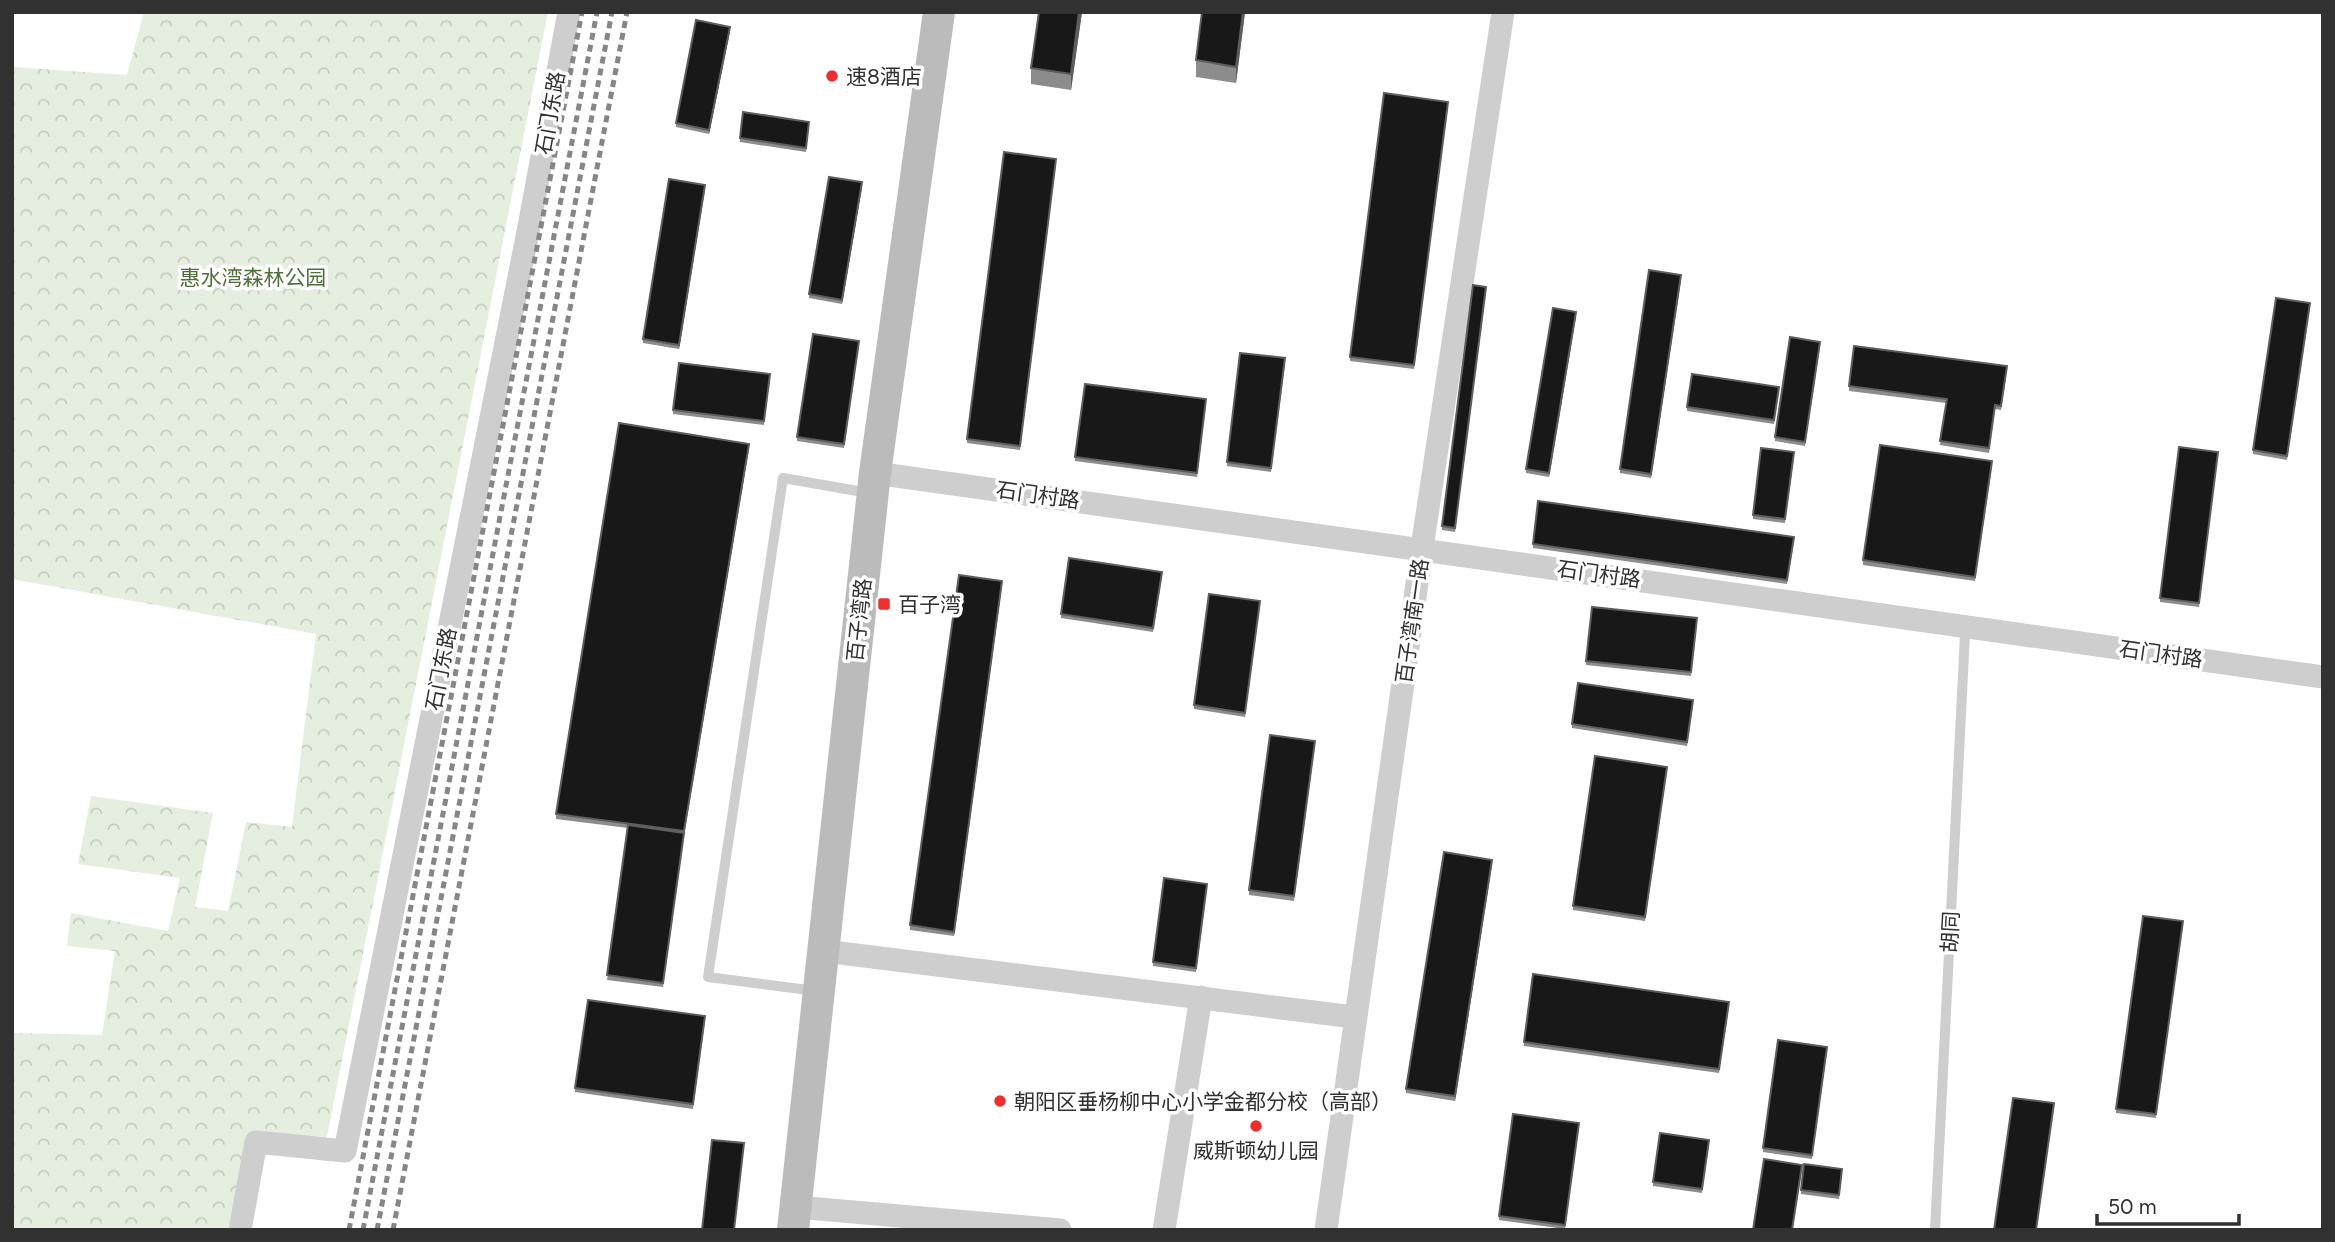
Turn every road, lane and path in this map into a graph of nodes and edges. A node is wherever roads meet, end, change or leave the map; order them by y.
1 (569, 12) edge
2 (939, 12) edge
3 (1503, 12) edge
4 (874, 483) junction
5 (1422, 548) junction
6 (1965, 635) dead end
7 (2323, 677) edge
8 (824, 951) junction
9 (819, 992) junction
10 (1201, 998) junction
11 (1354, 1017) junction
12 (794, 1218) edge
13 (240, 1230) edge
14 (1060, 1230) edge
15 (1164, 1230) edge
16 (1326, 1230) edge
17 (1935, 1230) edge

1 - 13 street, 石门东路
2 - 4 street, 百子湾路
3 - 5 street, 百子湾南一路
4 - 5 street, 石门村路
4 - 8 street, 百子湾路
4 - 9 lane
5 - 7 street, 石门村路
5 - 11 street, 百子湾南一路
6 - 17 lane, 胡同
8 - 9 street, 百子湾路
8 - 10 street
9 - 12 street, 百子湾路
10 - 11 street
10 - 15 street
11 - 16 street, 百子湾南一路
12 - 14 street

